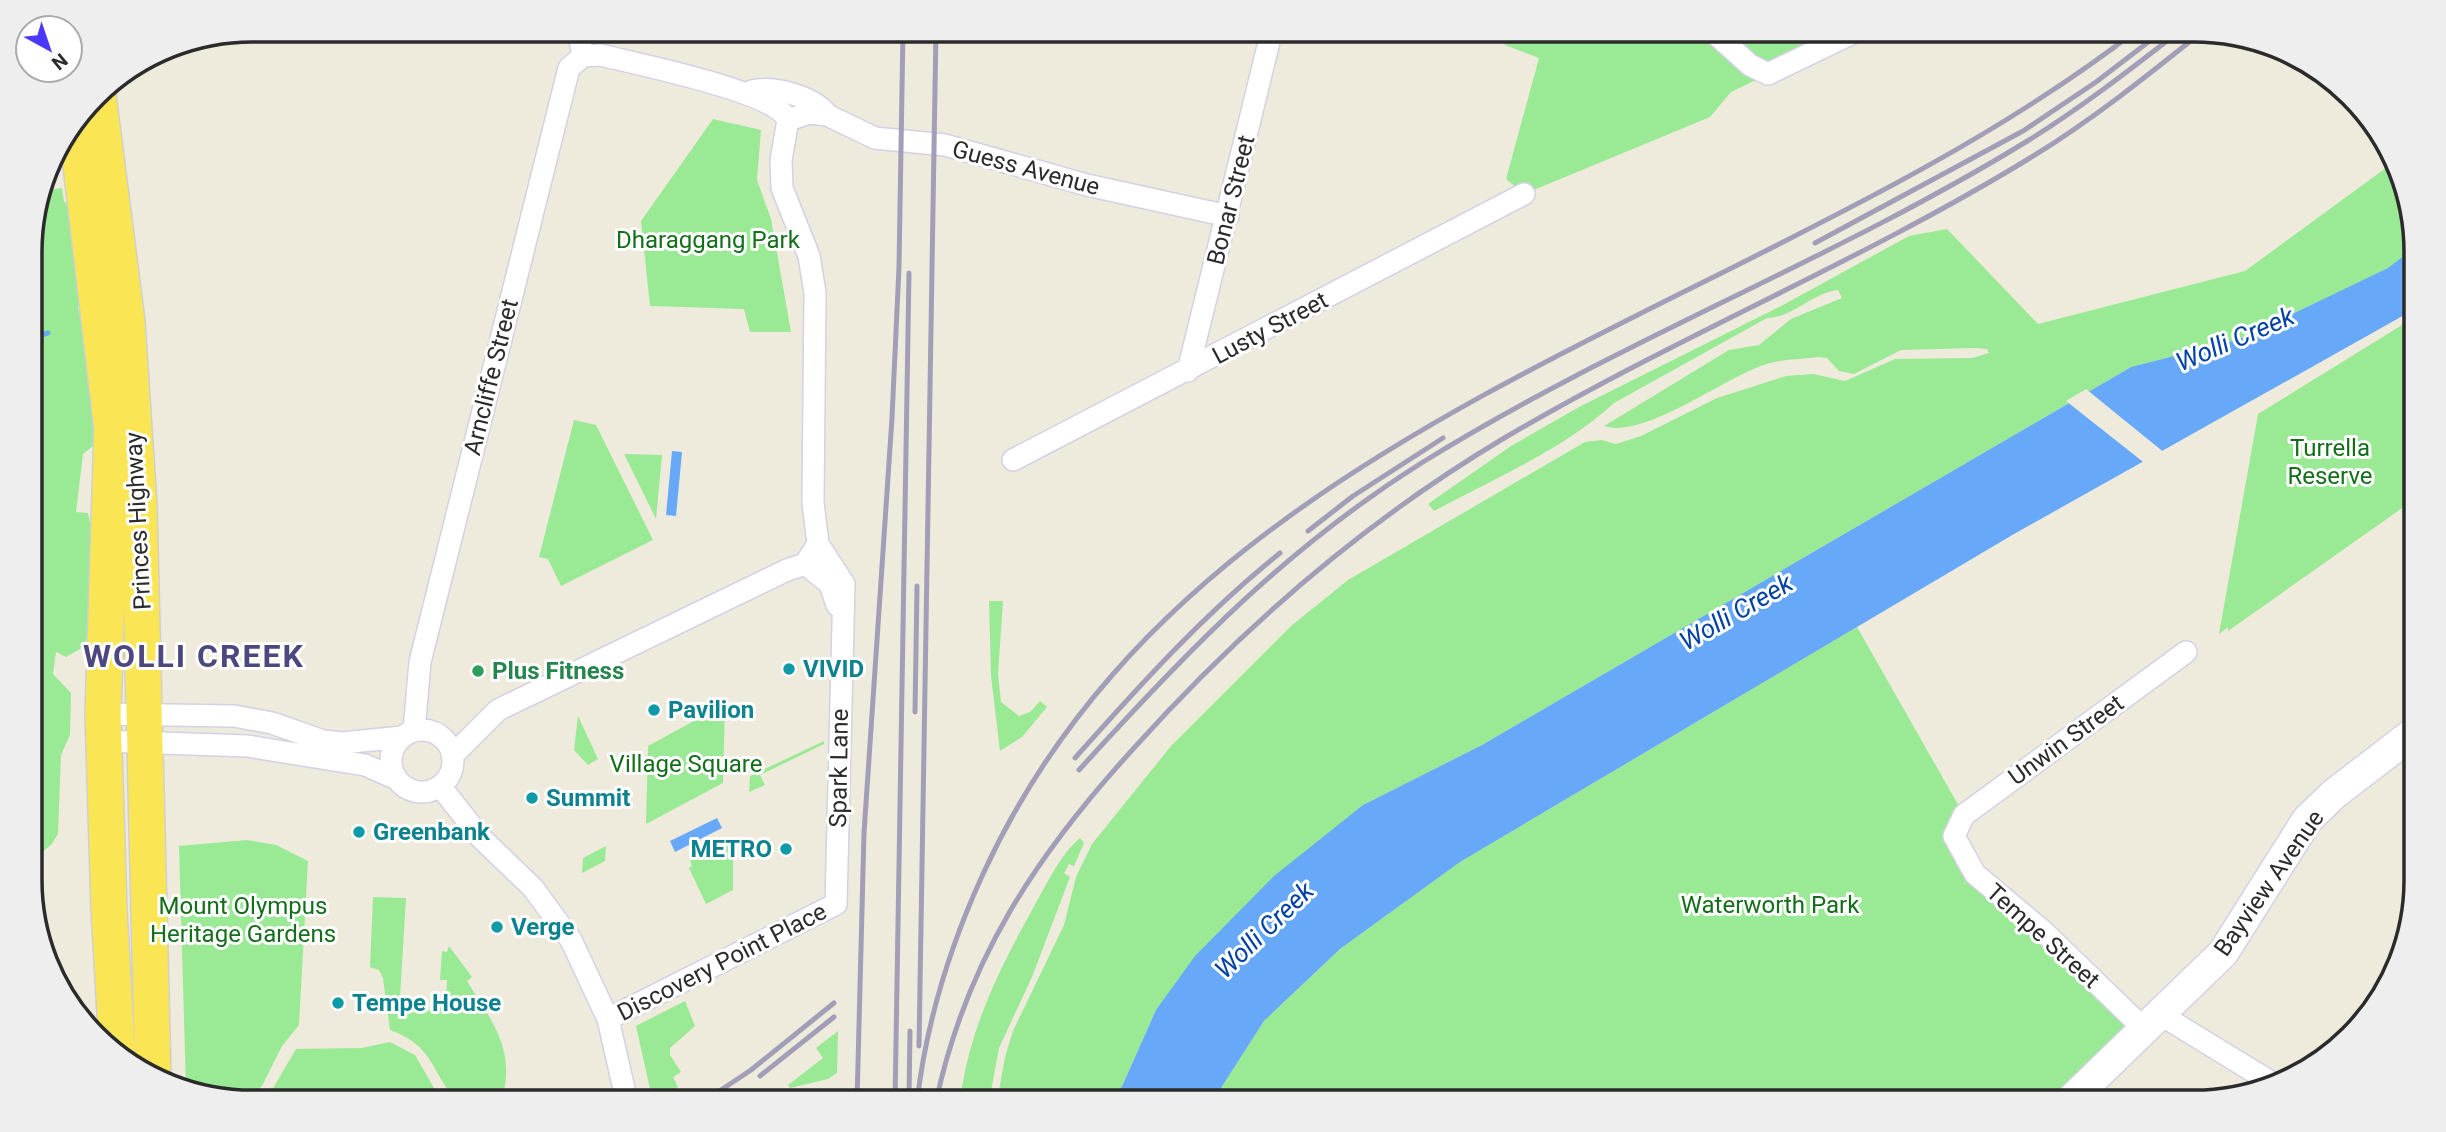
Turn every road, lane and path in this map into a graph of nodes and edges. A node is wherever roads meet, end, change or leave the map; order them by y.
1 (580, 42) edge
2 (1269, 42) edge
3 (1724, 42) edge
4 (1834, 42) edge
5 (583, 56) junction
6 (746, 93) junction
7 (100, 107) edge
8 (827, 115) junction
9 (788, 120) junction
10 (77, 134) edge
11 (1524, 194) dead end
12 (1227, 216) junction
13 (1188, 371) junction
14 (1013, 460) dead end
15 (818, 544) junction
16 (806, 564) junction
17 (841, 631) junction
18 (2186, 652) dead end
19 (104, 728) junction
20 (146, 729) junction
21 (408, 734) junction
22 (2404, 740) edge
23 (452, 756) junction
24 (397, 779) junction
25 (440, 786) junction
26 (1955, 836) joint
27 (836, 904) joint
28 (608, 1019) junction
29 (2150, 1021) junction
30 (117, 1041) edge
31 (153, 1065) edge
32 (2264, 1078) edge
33 (624, 1090) edge
34 (2081, 1090) edge

1 - 5 street
2 - 12 street, Bonar Street
3 - 4 street
5 - 6 street, Guess Avenue
5 - 21 street, Arncliffe Street
6 - 8 street, Guess Avenue
6 - 9 street, Guess Avenue
7 - 20 highway, Princes Highway
8 - 9 street
8 - 12 street, Guess Avenue
9 - 15 street
10 - 19 highway, Princes Highway
11 - 13 street, Lusty Street
12 - 13 street, Bonar Street
13 - 14 street, Lusty Street
15 - 16 street
15 - 17 street, Spark Lane
16 - 17 street, Spark Lane
16 - 23 street
17 - 27 street, Spark Lane
18 - 26 street, Unwin Street
19 - 20 street
19 - 30 highway, Princes Highway
20 - 21 street
20 - 24 street
20 - 31 highway, Princes Highway
21 - 23 street
21 - 24 street
22 - 29 main road, Bayview Avenue
23 - 25 street
24 - 25 street
25 - 28 street
26 - 29 street, Tempe Street
27 - 28 street, Discovery Point Place
28 - 33 street
29 - 32 street, Tempe Street
29 - 34 main road, Bayview Avenue

